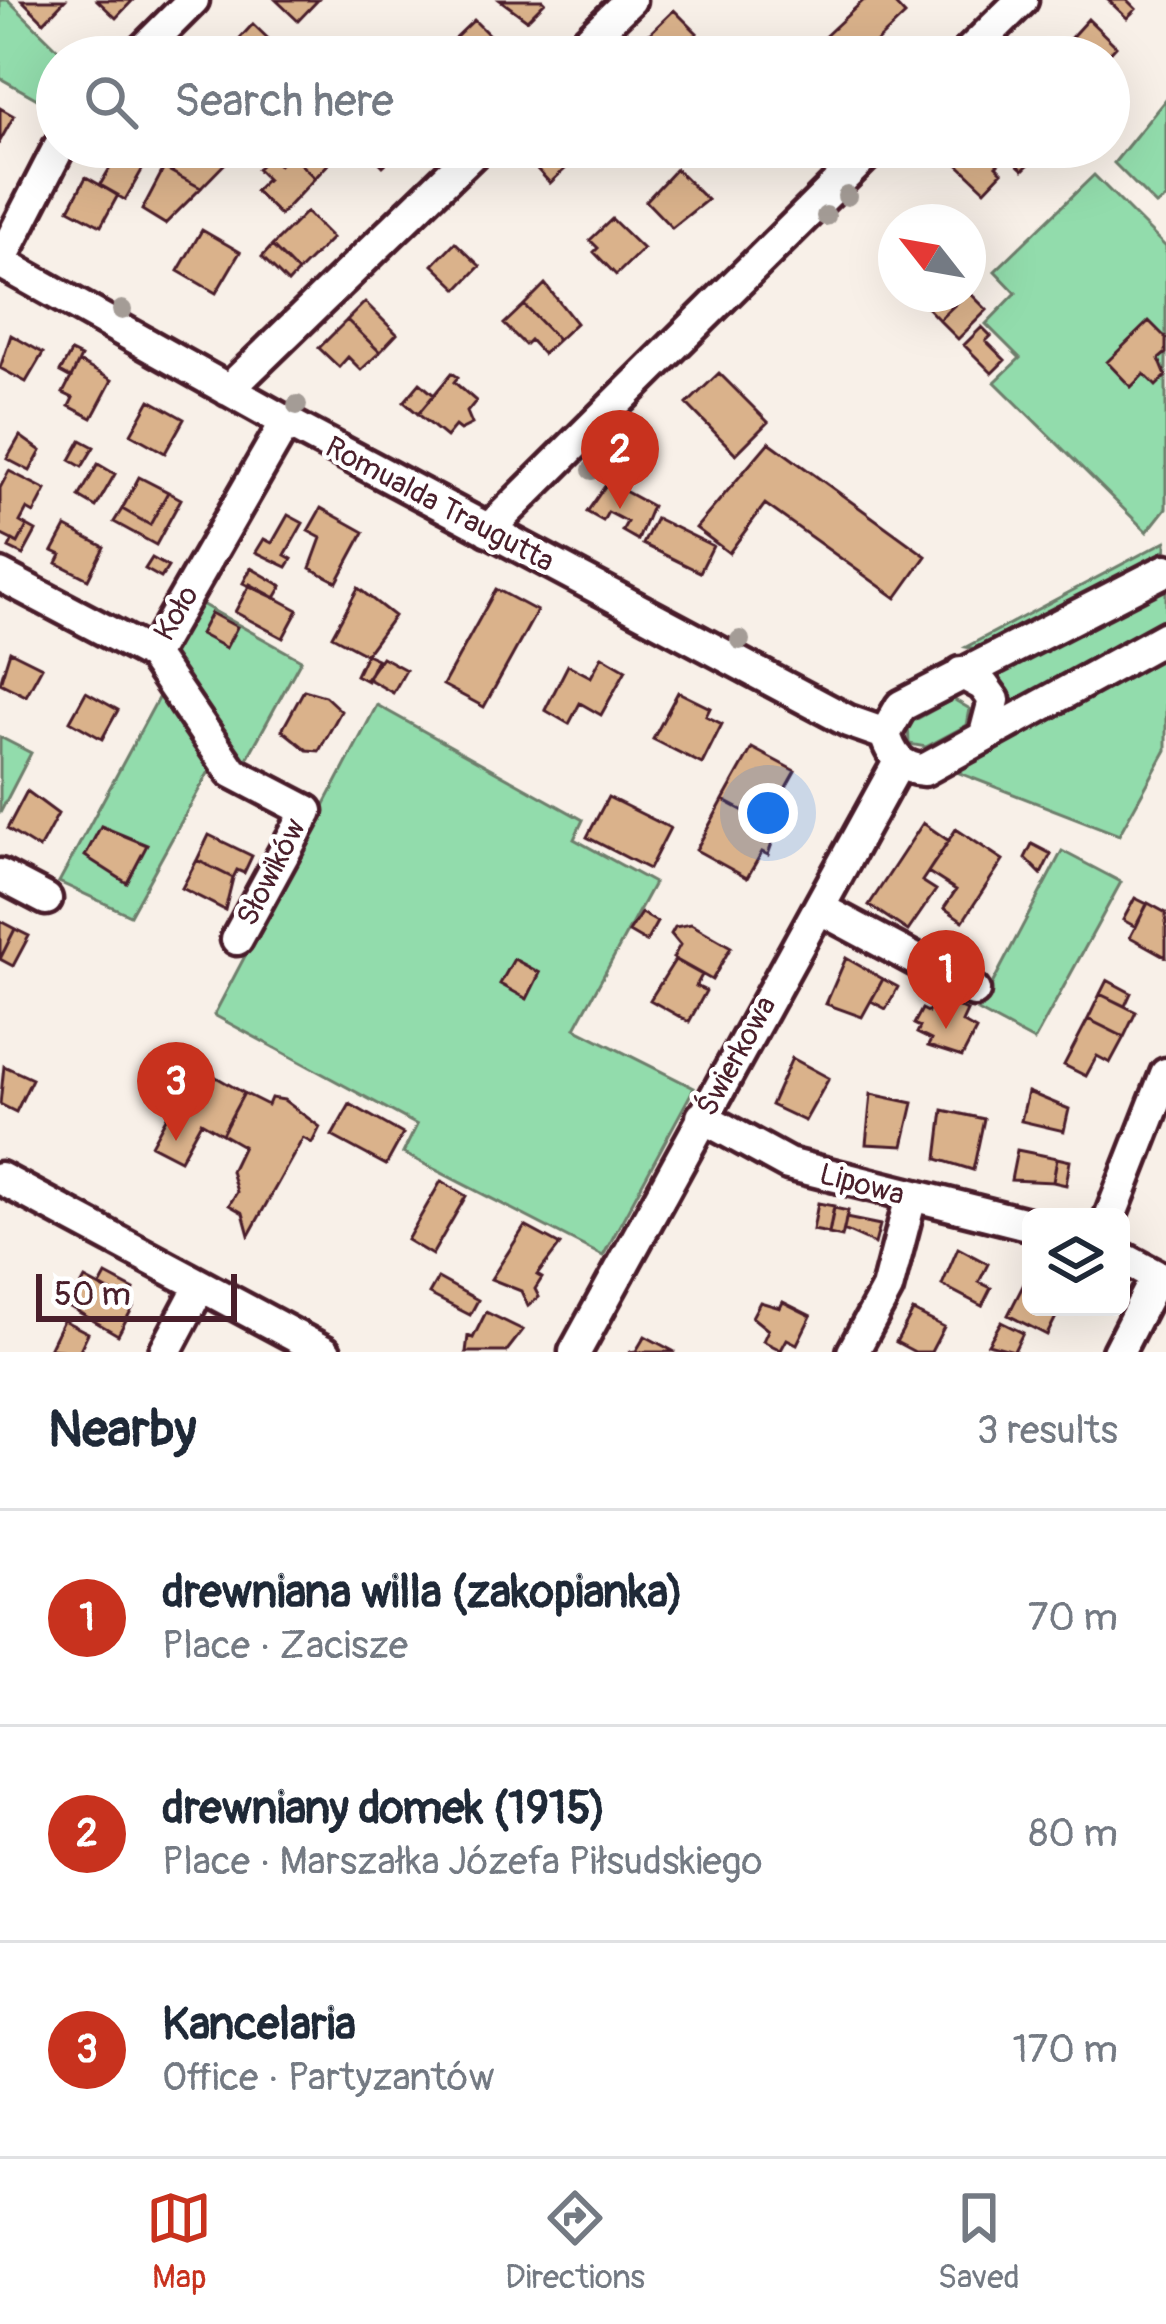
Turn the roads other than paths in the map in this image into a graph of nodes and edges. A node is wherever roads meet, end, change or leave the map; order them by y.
1 (194, 0) edge
2 (630, 0) edge
3 (1022, 0) edge
4 (157, 36) edge
5 (593, 36) edge
6 (985, 36) edge
7 (48, 168) edge
8 (456, 168) edge
9 (853, 168) edge
10 (0, 262) edge
11 (228, 390) junction
12 (286, 422) junction
13 (488, 530) junction
14 (1166, 570) edge
15 (0, 575) edge
16 (1166, 638) edge
17 (152, 655) junction
18 (961, 673) junction
19 (985, 734) junction
20 (892, 748) junction
21 (0, 874) edge
22 (46, 899) dead end
23 (819, 908) junction
24 (237, 939) dead end
25 (974, 992) dead end
26 (1166, 1074) edge
27 (702, 1117) junction
28 (0, 1178) edge
29 (911, 1197) junction
30 (1114, 1208) edge
31 (1022, 1223) edge
32 (1130, 1262) edge
33 (1161, 1278) edge
34 (200, 1286) junction
35 (165, 1352) edge
36 (325, 1352) edge
37 (575, 1352) edge
38 (854, 1352) edge
39 (1118, 1352) edge

1 - 4 street
2 - 5 street
3 - 6 street
7 - 10 street
8 - 11 street
9 - 13 street
10 - 11 street, Romualda Traugutta
11 - 12 street, Romualda Traugutta
12 - 13 street, Romualda Traugutta
12 - 17 street, Koło
13 - 20 street, Romualda Traugutta
14 - 18 street, Świerkowa
15 - 17 street, Koło
16 - 19 street
17 - 24 street, Słowików
18 - 19 street
18 - 20 street, Świerkowa
19 - 20 street
20 - 23 street, Świerkowa
21 - 22 street
23 - 25 street
23 - 27 street, Świerkowa
26 - 30 street
27 - 29 street, Lipowa
27 - 37 street, Świerkowa
28 - 34 street
29 - 31 street, Lipowa
29 - 38 street
32 - 33 street
33 - 39 street
34 - 35 street
34 - 36 street

